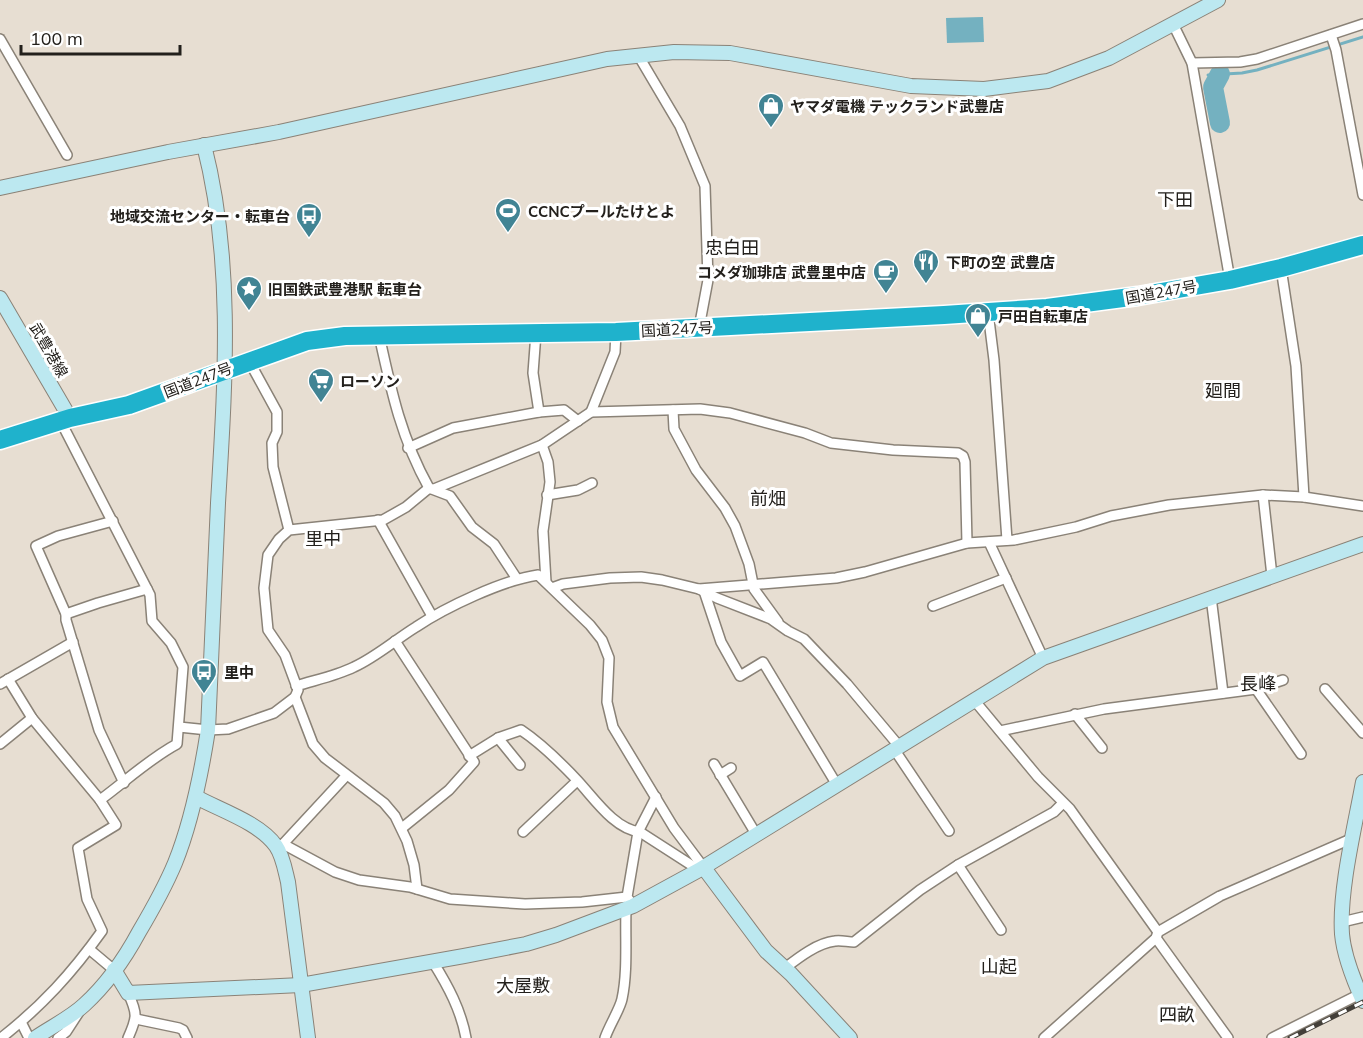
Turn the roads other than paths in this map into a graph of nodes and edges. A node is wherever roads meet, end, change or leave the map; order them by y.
1 (1218, 0) edge
2 (1173, 24) junction
3 (1363, 24) edge
4 (1332, 37) junction
5 (0, 39) edge
6 (4, 54) edge
7 (638, 54) junction
8 (1192, 63) junction
9 (204, 145) junction
10 (67, 155) dead end
11 (0, 188) edge
12 (1363, 195) edge
13 (1363, 245) edge
14 (1281, 268) junction
15 (1230, 280) junction
16 (2, 305) edge
17 (988, 312) junction
18 (699, 328) junction
19 (616, 332) junction
20 (536, 333) junction
21 (379, 335) junction
22 (249, 361) junction
23 (225, 371) junction
24 (673, 410) junction
25 (539, 412) junction
26 (591, 412) junction
27 (66, 420) junction
28 (578, 421) junction
29 (0, 440) edge
30 (542, 445) junction
31 (408, 448) junction
32 (592, 483) dead end
33 (432, 488) junction
34 (547, 495) junction
35 (1263, 495) junction
36 (1304, 497) junction
37 (1363, 506) edge
38 (378, 520) junction
39 (113, 521) junction
40 (290, 530) junction
41 (1007, 540) junction
42 (989, 542) junction
43 (967, 543) junction
44 (1363, 544) edge
45 (1272, 576) junction
46 (1006, 578) junction
47 (517, 579) junction
48 (549, 585) junction
49 (753, 585) junction
50 (147, 589) junction
51 (702, 590) junction
52 (1211, 597) junction
53 (933, 606) dead end
54 (66, 614) junction
55 (432, 616) junction
56 (781, 626) junction
57 (395, 641) junction
58 (73, 642) junction
59 (1043, 658) junction
60 (0, 672) edge
61 (1283, 680) dead end
62 (4, 681) edge
63 (296, 686) junction
64 (1256, 689) junction
65 (1325, 689) dead end
66 (1223, 693) junction
67 (295, 697) junction
68 (974, 700) junction
69 (1075, 714) junction
70 (32, 718) junction
71 (179, 727) junction
72 (208, 730) junction
73 (1000, 731) junction
74 (1363, 733) edge
75 (498, 738) junction
76 (0, 744) edge
77 (896, 748) junction
78 (1102, 748) dead end
79 (1300, 754) dead end
80 (469, 756) junction
81 (714, 764) dead end
82 (520, 765) dead end
83 (731, 768) dead end
84 (720, 775) junction
85 (346, 776) junction
86 (577, 781) junction
87 (124, 783) junction
88 (837, 784) junction
89 (1362, 789) edge
90 (196, 797) junction
91 (656, 797) junction
92 (100, 800) junction
93 (1063, 803) junction
94 (402, 828) junction
95 (523, 831) dead end
96 (948, 831) dead end
97 (638, 832) junction
98 (756, 834) junction
99 (1353, 838) junction
100 (280, 845) junction
101 (958, 865) junction
102 (702, 869) junction
103 (417, 889) junction
104 (629, 904) junction
105 (1363, 917) edge
106 (1342, 922) junction
107 (1001, 930) dead end
108 (1157, 935) junction
109 (89, 949) junction
110 (433, 962) junction
111 (784, 968) junction
112 (114, 970) junction
113 (301, 985) junction
114 (128, 993) junction
115 (1361, 998) edge
116 (84, 1005) junction
117 (136, 1019) junction
118 (21, 1022) junction
119 (1, 1038) edge
120 (30, 1038) edge
121 (35, 1038) edge
122 (58, 1038) edge
123 (128, 1038) edge
124 (187, 1038) edge
125 (308, 1038) edge
126 (466, 1038) edge
127 (605, 1038) edge
128 (850, 1038) edge
129 (1044, 1038) edge
130 (1228, 1038) edge
131 (1272, 1038) edge

1 - 2 street
2 - 7 street
2 - 8 street
3 - 4 street
4 - 8 street
4 - 12 street
5 - 6 street
6 - 10 street
7 - 9 street
7 - 18 street
8 - 15 street
9 - 11 street
9 - 23 street
13 - 14 highway, 国道247号
14 - 15 highway, 国道247号
14 - 36 street
15 - 17 highway, 国道247号
16 - 27 street, 武豊港線
17 - 18 highway, 国道247号
17 - 41 street
18 - 19 highway, 国道247号
19 - 20 highway, 国道247号
19 - 26 street
20 - 21 highway, 国道247号
20 - 25 street
21 - 22 highway, 国道247号
21 - 31 street
22 - 23 highway, 国道247号
22 - 40 street
23 - 27 highway, 国道247号
23 - 72 street
24 - 26 street
24 - 43 street
24 - 49 street
25 - 28 street
25 - 31 street
26 - 28 street
27 - 29 highway, 国道247号
27 - 39 street
28 - 30 street
30 - 33 street
30 - 34 street
31 - 33 street
32 - 34 street
33 - 38 street
33 - 47 street
34 - 48 street
35 - 36 street
35 - 41 street
35 - 45 street
36 - 37 street
38 - 40 street
38 - 55 street
39 - 50 street
39 - 54 street
40 - 63 street
41 - 42 street
42 - 43 street
42 - 46 street
43 - 49 street
44 - 45 street
45 - 52 street
46 - 53 street
46 - 59 street
47 - 48 street
47 - 55 street
48 - 51 street
48 - 91 street
49 - 51 street
49 - 56 street
50 - 54 street
50 - 71 street
51 - 56 street
51 - 88 street
52 - 59 street
52 - 66 street
54 - 58 street
55 - 57 street
56 - 77 street
57 - 63 street
57 - 80 street
58 - 62 street
58 - 87 street
59 - 68 street
60 - 62 street
61 - 64 street
62 - 70 street
63 - 67 street
64 - 66 street
64 - 79 street
65 - 74 street
66 - 69 street
67 - 72 street
67 - 85 street
68 - 73 street
68 - 77 street
69 - 73 street
69 - 78 street
70 - 76 street
70 - 92 street
71 - 72 street
71 - 87 street
72 - 90 street
73 - 93 street
75 - 80 street
75 - 82 street
75 - 86 street
77 - 88 street
77 - 96 street
80 - 94 street
81 - 84 street
83 - 84 street
84 - 98 street
85 - 94 street
85 - 100 street
86 - 95 street
86 - 97 street
87 - 92 street
88 - 98 street
89 - 99 street
90 - 100 street
90 - 112 street
91 - 97 street
91 - 102 street
92 - 109 street
93 - 101 street
93 - 108 street
94 - 103 street
97 - 102 street
97 - 104 street
98 - 102 street
99 - 106 street
99 - 108 street
100 - 103 street
100 - 113 street
101 - 107 street
101 - 111 street
102 - 104 street
102 - 111 street
103 - 104 street
104 - 110 street
104 - 127 street
105 - 106 street
106 - 115 street
108 - 129 street
108 - 130 street
109 - 112 street
109 - 118 street
110 - 113 street
110 - 126 street
111 - 128 street
112 - 114 street
112 - 116 street
113 - 114 street
113 - 125 street
114 - 117 street
115 - 131 street
116 - 121 street
116 - 122 street
117 - 123 street
117 - 124 street
118 - 119 street
118 - 120 street

